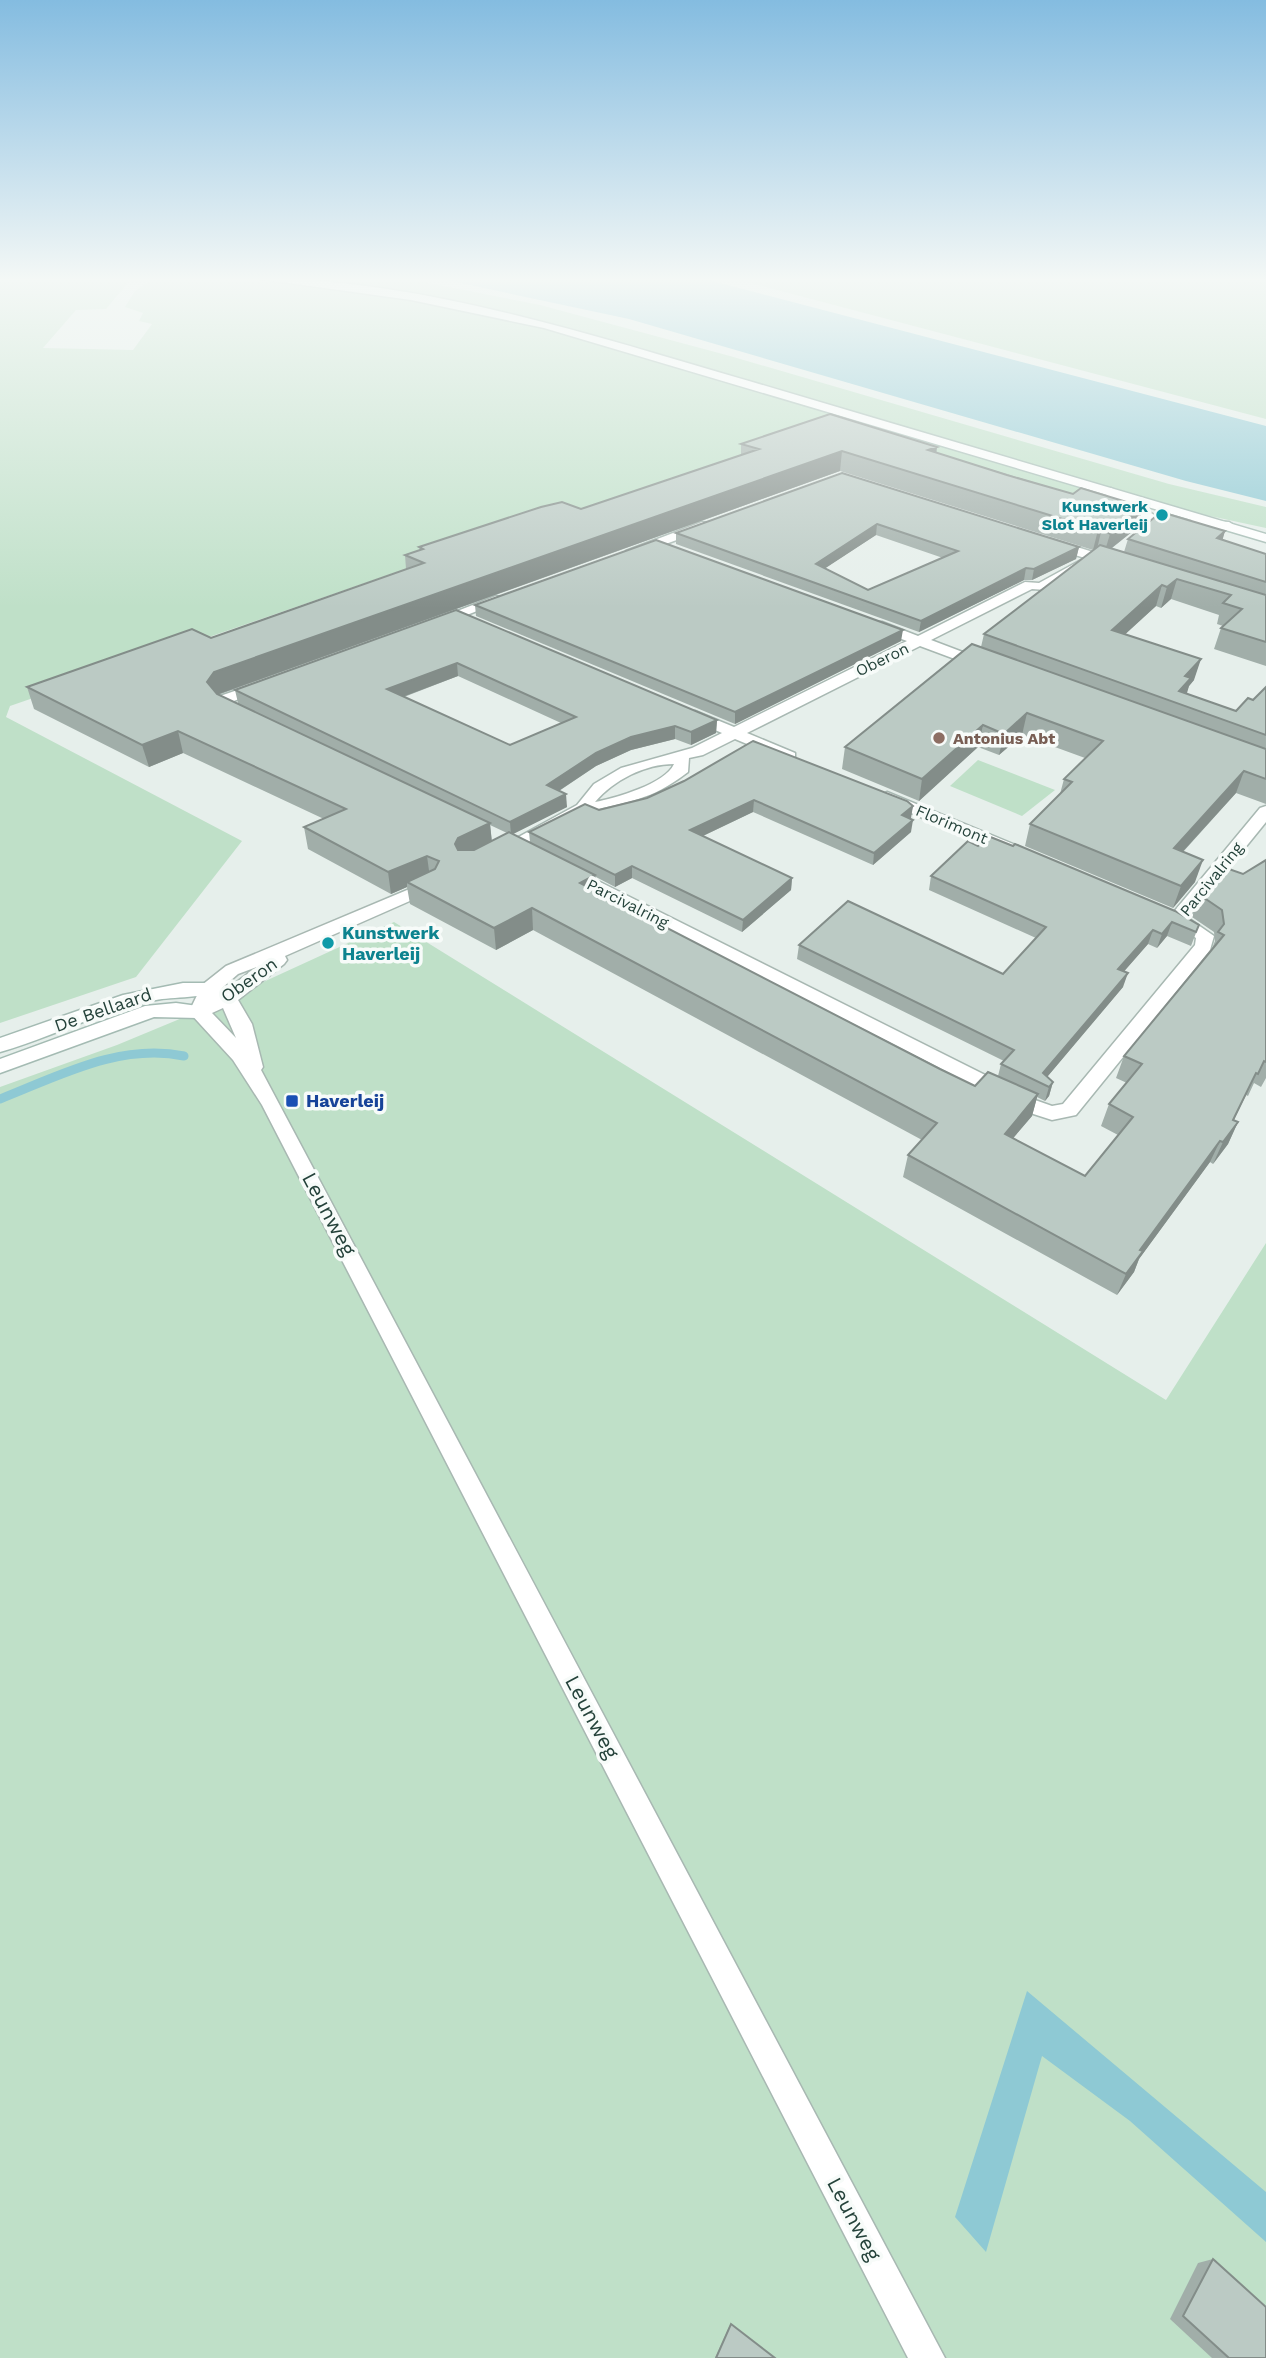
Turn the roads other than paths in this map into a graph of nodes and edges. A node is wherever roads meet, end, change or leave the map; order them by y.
1 (757, 388) edge
2 (1111, 492) junction
3 (718, 520) edge
4 (1229, 526) junction
5 (1029, 535) edge
6 (1266, 538) edge
7 (654, 543) junction
8 (679, 552) edge
9 (1107, 556) junction
10 (612, 559) edge
11 (1134, 569) edge
12 (512, 595) edge
13 (456, 615) junction
14 (863, 620) edge
15 (482, 626) edge
16 (418, 629) edge
17 (915, 639) junction
18 (1001, 671) edge
19 (277, 680) edge
20 (675, 708) edge
21 (252, 721) edge
22 (728, 731) junction
23 (666, 758) junction
24 (805, 762) edge
25 (866, 788) edge
26 (583, 808) junction
27 (1266, 811) edge
28 (488, 835) edge
29 (511, 846) junction
30 (536, 856) edge
31 (1029, 857) edge
32 (479, 861) edge
33 (559, 868) edge
34 (431, 885) edge
35 (305, 942) junction
36 (209, 989) junction
37 (228, 998) junction
38 (198, 1012) junction
39 (0, 1045) edge
40 (0, 1066) edge
41 (256, 1075) junction
42 (927, 2358) edge

1 - 2 street
2 - 4 street
2 - 4 street
3 - 7 street
4 - 6 street
5 - 9 street
7 - 8 street
7 - 10 street
9 - 11 street
9 - 17 street, Oberon
12 - 13 street
13 - 15 street
13 - 16 street
14 - 17 street
17 - 18 street
17 - 22 street, Oberon
19 - 21 street
20 - 22 street
22 - 23 street, Oberon
22 - 24 street
23 - 26 street, Oberon
23 - 26 street, Oberon
25 - 31 street, Florimont
26 - 29 street, Oberon
27 - 33 street, Parcivalring
28 - 29 street
29 - 30 street
29 - 32 street, Oberon
34 - 35 street, Oberon
35 - 36 street, Oberon
35 - 37 street, Oberon
36 - 37 street
36 - 38 street, Oberon
36 - 39 street, De Bellaard
37 - 38 street, Oberon
37 - 41 street, Leunweg
38 - 40 street, De Bellaard
38 - 41 street, Leunweg
41 - 42 street, Leunweg

